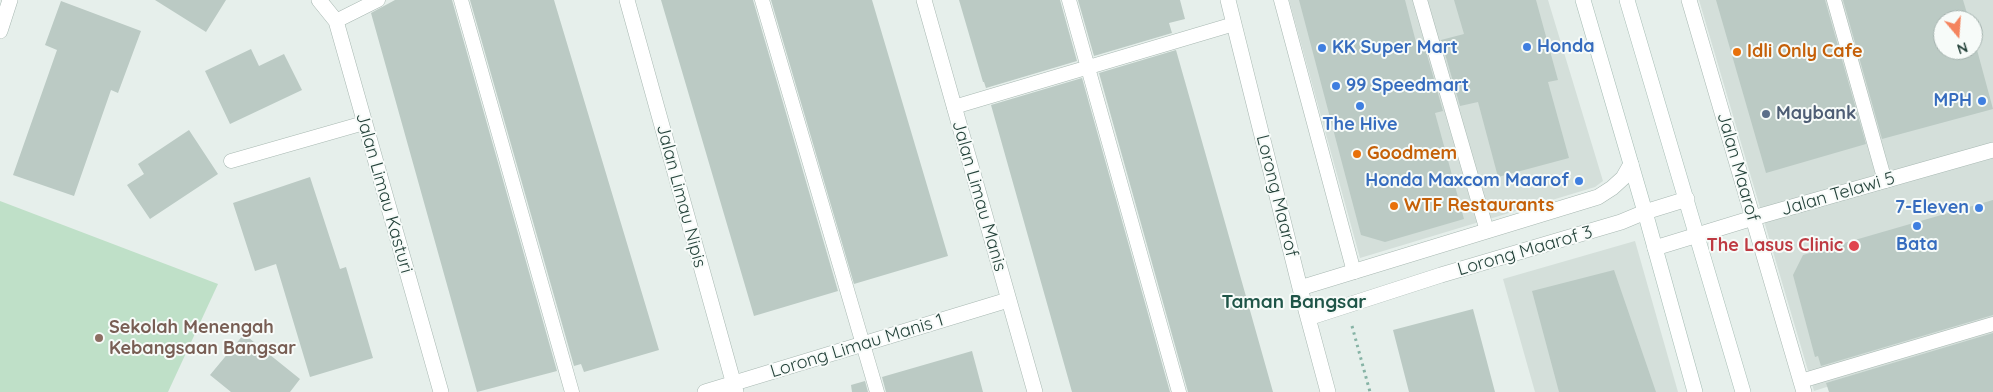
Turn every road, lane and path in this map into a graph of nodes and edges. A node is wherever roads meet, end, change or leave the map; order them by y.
1 (10, 0) edge
2 (319, 0) edge
3 (378, 0) edge
4 (461, 0) edge
5 (628, 0) edge
6 (762, 0) edge
7 (924, 0) edge
8 (1068, 0) edge
9 (1228, 0) edge
10 (1281, 0) edge
11 (1420, 0) edge
12 (1583, 0) edge
13 (1628, 0) edge
14 (1689, 0) edge
15 (1834, 0) edge
16 (336, 21) junction
17 (1234, 24) junction
18 (0, 31) edge
19 (1086, 68) junction
20 (954, 107) junction
21 (364, 122) junction
22 (1993, 150) edge
23 (231, 161) dead end
24 (1631, 164) junction
25 (1885, 181) junction
26 (1687, 199) junction
27 (1645, 212) junction
28 (1753, 218) junction
29 (1488, 231) junction
30 (1697, 235) junction
31 (1655, 248) junction
32 (1354, 272) junction
33 (1300, 288) junction
34 (1008, 300) junction
35 (1308, 318) junction
36 (1993, 324) edge
37 (864, 344) junction
38 (1803, 386) edge
39 (734, 388) edge
40 (439, 392) edge
41 (572, 392) edge
42 (705, 392) edge
43 (877, 392) edge
44 (1035, 392) edge
45 (1179, 392) edge
46 (1328, 392) edge
47 (1695, 392) edge
48 (1743, 392) edge

1 - 18 street
2 - 16 street, Jalan Limau Kasturi
3 - 16 lane
4 - 41 lane
5 - 39 street, Jalan Limau Nipis
6 - 37 lane
7 - 20 street, Jalan Limau Manis
8 - 19 lane
9 - 17 street, Lorong Maarof
10 - 32 lane
11 - 29 lane
12 - 24 street
13 - 26 street
14 - 28 street, Jalan Maarof
15 - 25 lane
16 - 21 street, Jalan Limau Kasturi
17 - 19 lane
17 - 33 street, Lorong Maarof
19 - 20 lane
19 - 45 lane
20 - 34 street, Jalan Limau Manis
21 - 23 lane
21 - 40 street, Jalan Limau Kasturi
22 - 25 street, Jalan Telawi 5
24 - 27 street
24 - 29 street, Lorong Maarof 3
25 - 28 street, Jalan Telawi 5
26 - 27 street, Lorong Maarof 3
26 - 30 street
27 - 31 street
27 - 35 street, Lorong Maarof 3
28 - 30 street, Jalan Telawi 5
28 - 38 street, Jalan Maarof
29 - 32 street, Lorong Maarof 3
30 - 31 street, Jalan Telawi 5
30 - 48 street
31 - 47 street
32 - 33 street, Lorong Maarof 3
33 - 35 street, Lorong Maarof
34 - 37 street, Lorong Limau Manis 1
34 - 44 street, Jalan Limau Manis
35 - 46 street, Lorong Maarof
36 - 38 lane
37 - 39 street, Lorong Limau Manis 1
37 - 43 lane
39 - 42 street, Lorong Limau Manis 1

